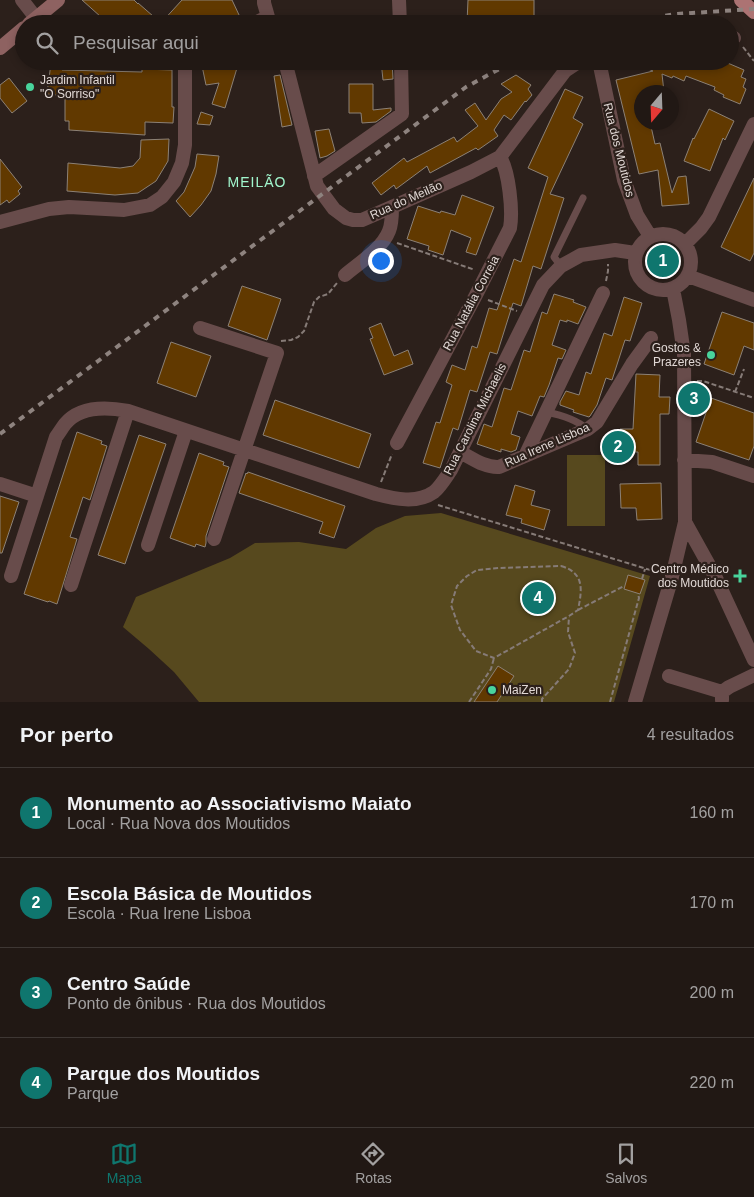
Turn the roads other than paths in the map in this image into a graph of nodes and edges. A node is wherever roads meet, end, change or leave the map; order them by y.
1 (22, 0) edge
2 (58, 0) edge
3 (264, 0) edge
4 (399, 0) edge
5 (742, 0) edge
6 (754, 12) edge
7 (30, 15) edge
8 (42, 15) edge
9 (268, 15) edge
10 (400, 15) edge
11 (15, 36) edge
12 (0, 48) edge
13 (185, 70) edge
14 (287, 70) edge
15 (401, 70) edge
16 (566, 70) edge
17 (600, 70) edge
18 (754, 124) edge
19 (500, 157) junction
20 (316, 181) junction
21 (583, 198) dead end
22 (392, 208) junction
23 (0, 222) edge
24 (650, 236) junction
25 (685, 244) junction
26 (635, 253) junction
27 (561, 266) junction
28 (345, 275) road end
29 (688, 276) junction
30 (673, 289) junction
31 (603, 293) road end
32 (754, 300) edge
33 (200, 328) dead end
34 (651, 338) dead end
35 (128, 411) junction
36 (546, 412) junction
37 (588, 430) junction
38 (186, 431) junction
39 (397, 443) road end
40 (244, 450) junction
41 (460, 452) junction
42 (525, 456) junction
43 (684, 460) junction
44 (754, 476) edge
45 (0, 484) edge
46 (37, 496) junction
47 (685, 522) junction
48 (214, 539) dead end
49 (148, 545) dead end
50 (12, 576) dead end
51 (71, 585) dead end
52 (754, 660) edge
53 (754, 675) edge
54 (669, 676) dead end
55 (722, 697) edge
56 (635, 702) edge

1 - 7 street
2 - 8 main road
3 - 9 street
4 - 10 street
5 - 6 main road
11 - 12 main road
13 - 23 street
14 - 20 street, Rua do Meilão
15 - 20 street
16 - 19 street, Rua do Meilão
17 - 24 street, Rua dos Moutidos
18 - 25 street
19 - 22 street, Rua do Meilão
19 - 39 street, Rua Natália Correia
20 - 22 street, Rua do Meilão
21 - 27 lane
22 - 28 street
24 - 25 street
24 - 26 street
25 - 29 street
26 - 27 street, Rua Carolina Michaelis
26 - 30 street
27 - 41 street, Rua Carolina Michaelis
29 - 30 street
29 - 32 street
30 - 43 street
31 - 36 street
33 - 40 street
34 - 37 street, Rua Irene Lisboa
35 - 38 street, Rua Carolina Michaelis
35 - 46 street, Rua Carolina Michaelis
35 - 51 street
36 - 37 lane
36 - 42 street
37 - 42 street, Rua Irene Lisboa
38 - 40 street, Rua Carolina Michaelis
38 - 49 street
40 - 41 street, Rua Carolina Michaelis
40 - 48 street
41 - 42 street, Rua Irene Lisboa
43 - 44 street
43 - 47 street
45 - 46 street
46 - 50 street, Rua Carolina Michaelis
47 - 52 street
47 - 56 street
53 - 55 street
54 - 55 street

